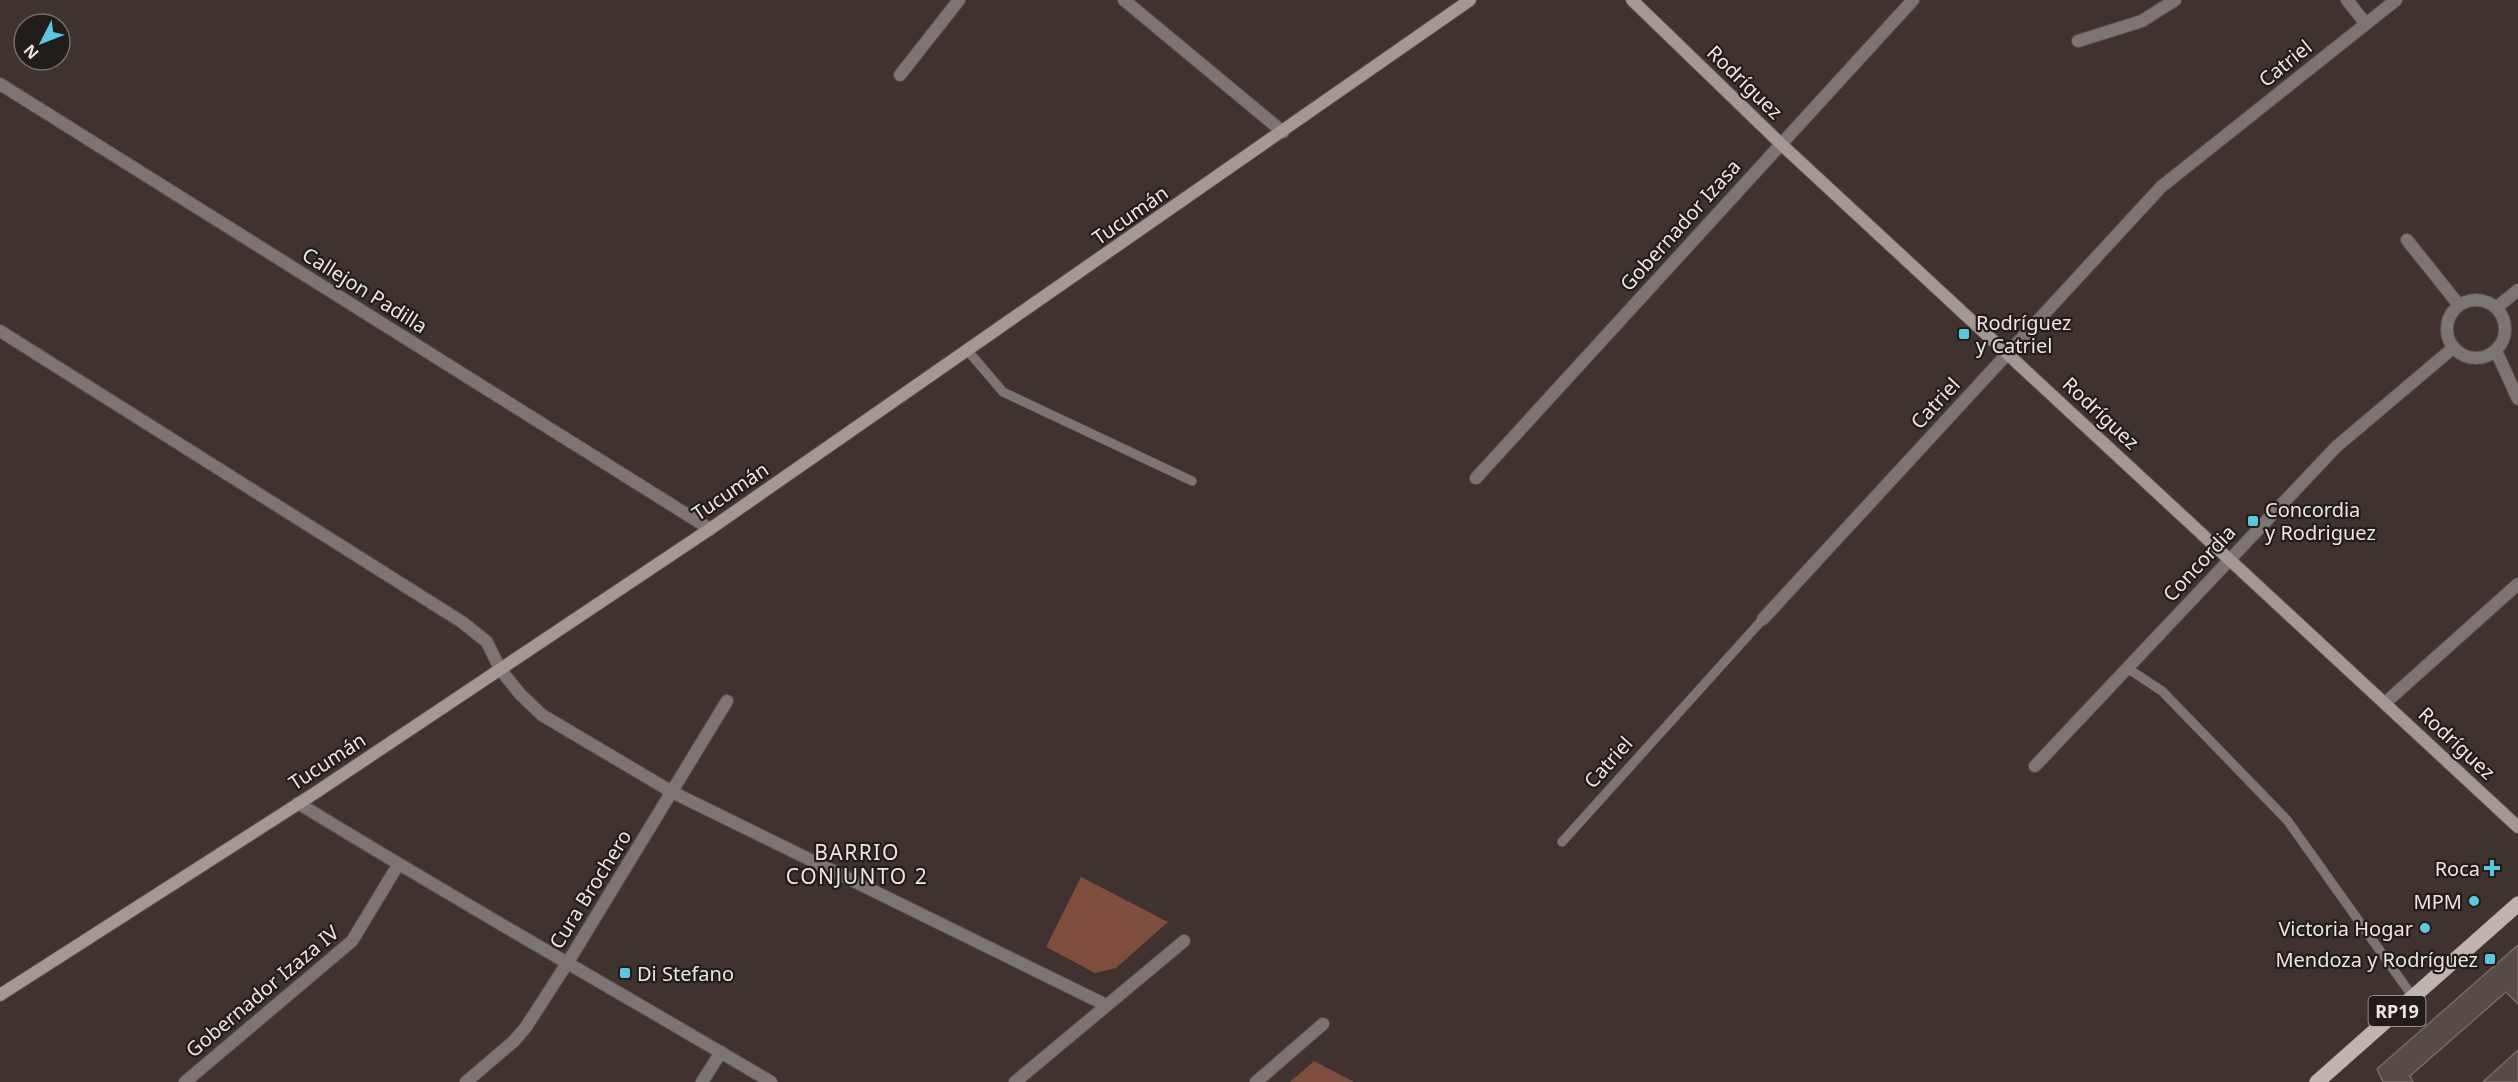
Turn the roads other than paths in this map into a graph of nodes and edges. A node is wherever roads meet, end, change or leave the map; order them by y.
1 (959, 0) edge
2 (1124, 0) edge
3 (1470, 0) edge
4 (1632, 0) edge
5 (1913, 0) edge
6 (2175, 0) edge
7 (2347, 0) edge
8 (2396, 0) edge
9 (2366, 24) junction
10 (2078, 41) dead end
11 (900, 75) dead end
12 (0, 84) edge
13 (1283, 132) junction
14 (1781, 144) junction
15 (2407, 240) dead end
16 (2518, 290) edge
17 (2459, 305) junction
18 (2496, 308) junction
19 (0, 331) edge
20 (2453, 348) junction
21 (968, 351) junction
22 (2496, 351) junction
23 (2008, 353) junction
24 (2518, 399) edge
25 (1476, 478) dead end
26 (1192, 481) dead end
27 (710, 529) junction
28 (2230, 559) junction
29 (2518, 584) edge
30 (1763, 619) joint
31 (2127, 668) junction
32 (500, 669) junction
33 (727, 700) dead end
34 (2385, 702) junction
35 (2035, 766) dead end
36 (672, 792) junction
37 (298, 803) junction
38 (2518, 827) edge
39 (1562, 842) dead end
40 (399, 865) junction
41 (2518, 904) edge
42 (1184, 941) dead end
43 (568, 962) junction
44 (0, 995) edge
45 (2413, 997) junction
46 (1106, 1005) junction
47 (1323, 1024) dead end
48 (721, 1053) junction
49 (185, 1082) edge
50 (466, 1082) edge
51 (702, 1082) edge
52 (771, 1082) edge
53 (1015, 1082) edge
54 (1256, 1082) edge
55 (2317, 1082) edge

1 - 11 street
2 - 13 street
3 - 13 main road, Tucumán
4 - 14 main road, Rodríguez
5 - 14 street, Gobernador Izasa
6 - 10 street
7 - 9 street
8 - 9 street, Catriel
9 - 23 street, Catriel
12 - 27 street, Callejon Padilla
13 - 21 main road, Tucumán
14 - 23 main road, Rodríguez
14 - 25 street, Gobernador Izasa
15 - 17 street
16 - 18 street
17 - 18 street
17 - 20 street
18 - 22 street
19 - 32 street
20 - 22 street
20 - 28 street, Concordia
21 - 26 lane
21 - 27 main road, Tucumán
22 - 24 street
23 - 28 main road, Rodríguez
23 - 30 street, Catriel
27 - 32 main road, Tucumán
28 - 31 street, Concordia
28 - 34 main road, Rodríguez
29 - 34 street
30 - 39 lane, Catriel
31 - 35 street, Concordia
31 - 45 lane
32 - 36 street
32 - 37 main road, Tucumán
33 - 36 street, Cura Brochero
34 - 38 main road, Rodríguez
36 - 43 street, Cura Brochero
36 - 46 street
37 - 40 street
37 - 44 main road, Tucumán
40 - 43 street
40 - 49 street, Gobernador Izaza IV
41 - 45 main road, RP19
42 - 46 street
43 - 48 street
43 - 50 street, Cura Brochero
45 - 55 main road, RP19
46 - 53 street
47 - 54 street
48 - 51 street
48 - 52 street

